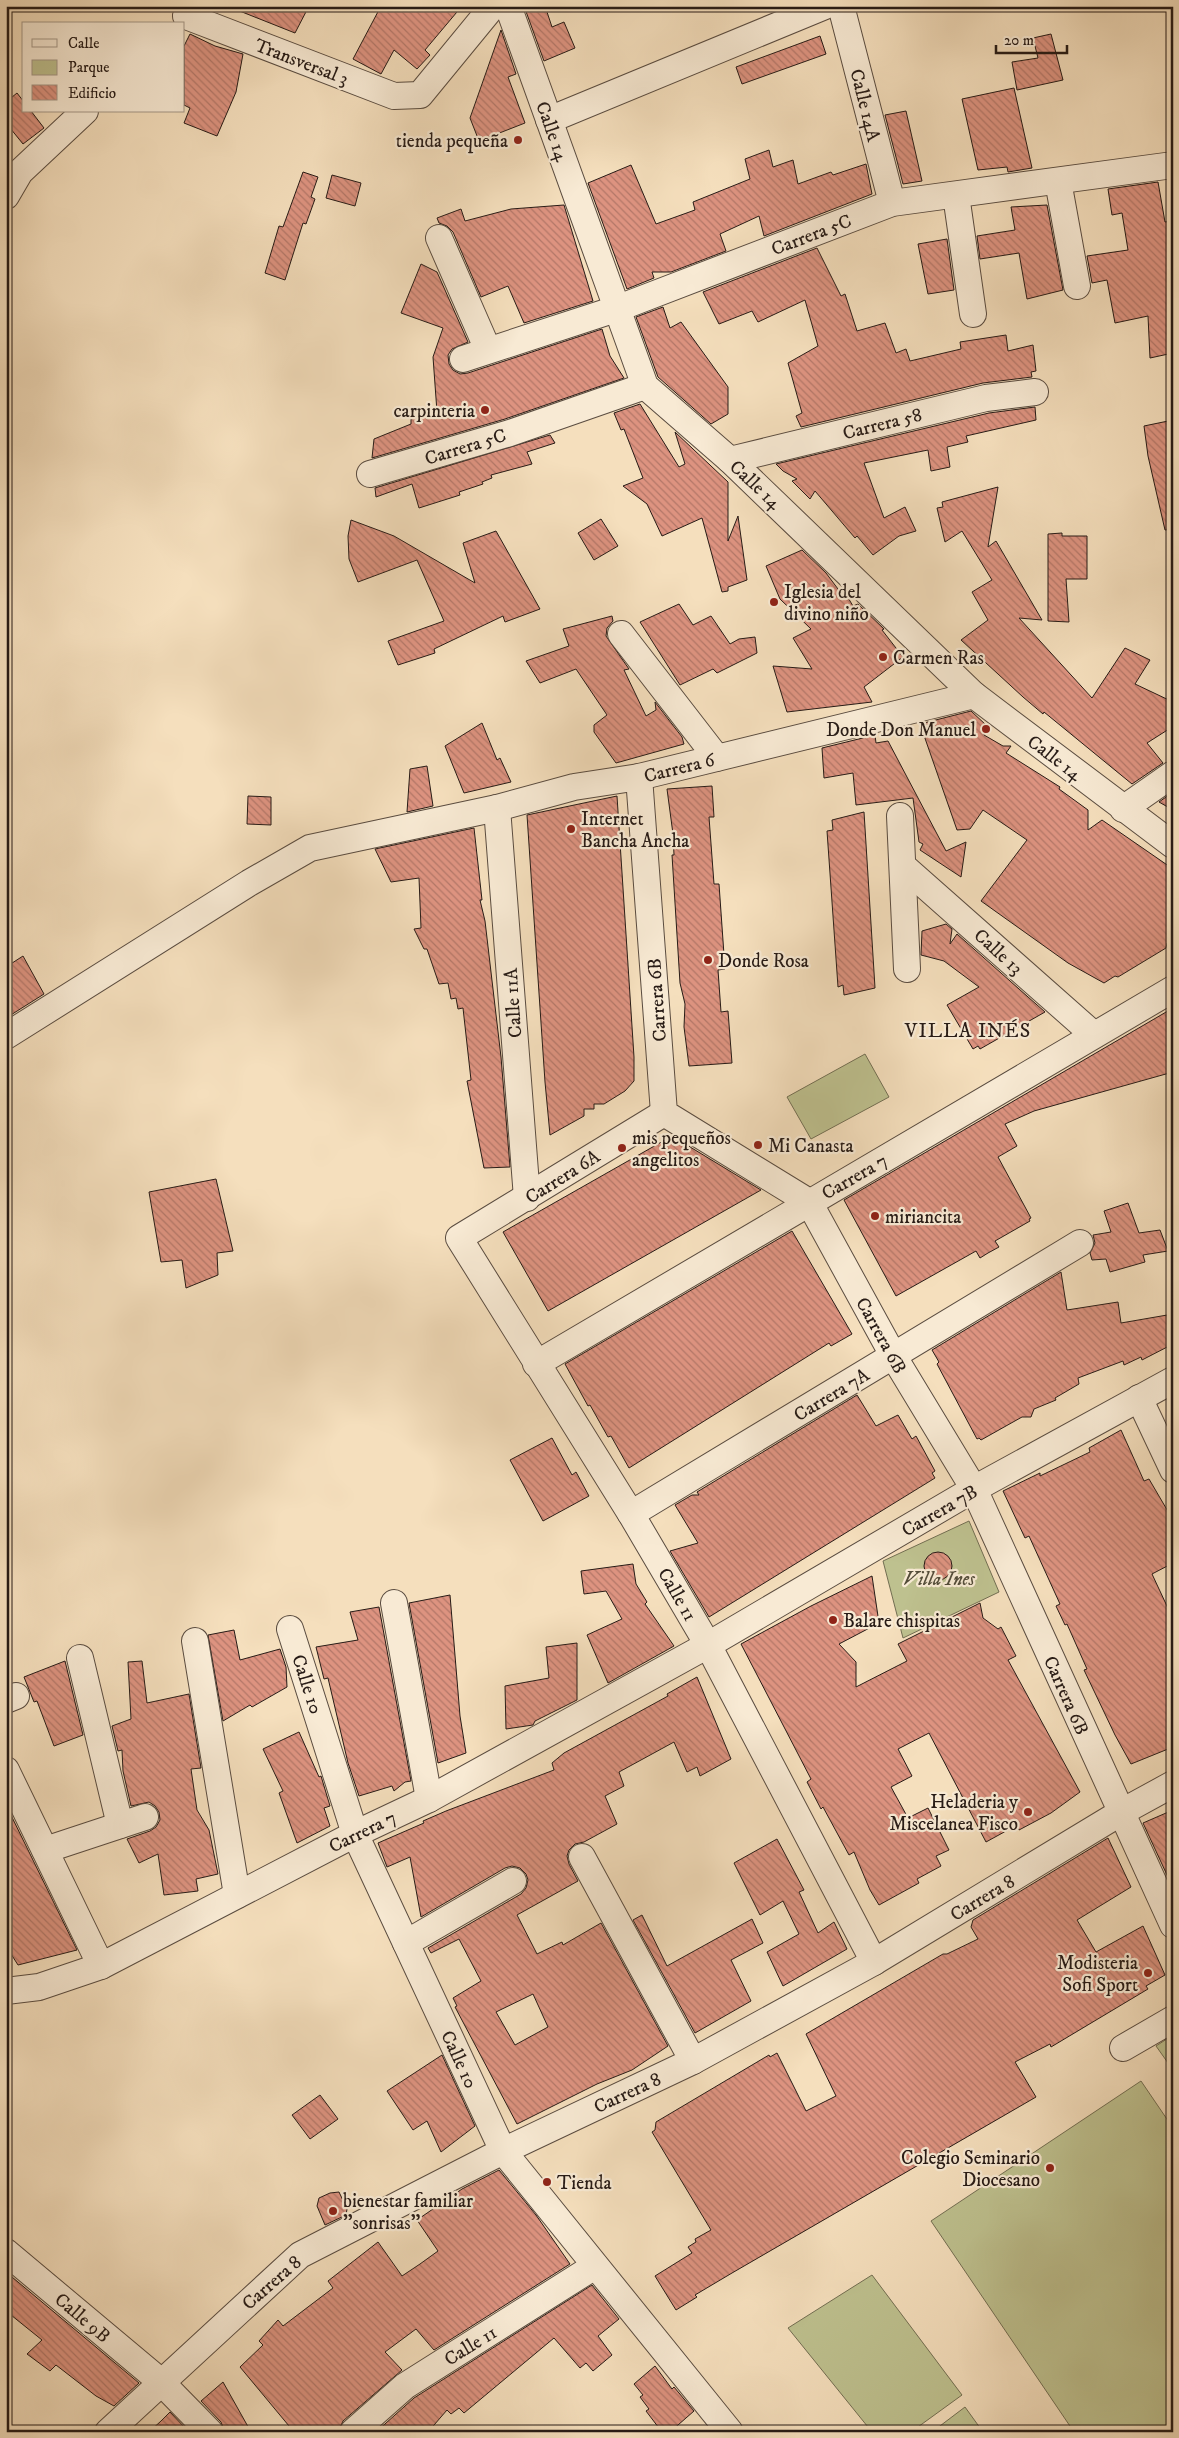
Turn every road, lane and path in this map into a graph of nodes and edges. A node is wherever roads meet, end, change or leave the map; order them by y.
1 (493, 6) edge
2 (508, 6) edge
3 (825, 6) edge
4 (841, 6) edge
5 (185, 15) edge
6 (84, 112) edge
7 (549, 120) junction
8 (1173, 166) edge
9 (1058, 181) junction
10 (956, 195) junction
11 (6, 196) edge
12 (892, 203) junction
13 (438, 238) dead end
14 (1077, 286) dead end
15 (616, 309) junction
16 (973, 314) dead end
17 (488, 350) junction
18 (463, 359) dead end
19 (645, 386) junction
20 (1035, 392) dead end
21 (730, 460) junction
22 (370, 474) dead end
23 (621, 634) dead end
24 (974, 695) junction
25 (717, 758) junction
26 (1173, 774) edge
27 (639, 777) junction
28 (497, 808) junction
29 (1123, 809) junction
30 (900, 816) dead end
31 (1173, 845) edge
32 (904, 867) junction
33 (907, 969) dead end
34 (1173, 989) edge
35 (1094, 1035) junction
36 (6, 1036) edge
37 (664, 1113) junction
38 (527, 1198) junction
39 (809, 1202) junction
40 (459, 1238) joint
41 (1080, 1243) dead end
42 (894, 1357) junction
43 (536, 1364) junction
44 (1173, 1380) edge
45 (1139, 1398) junction
46 (1173, 1470) edge
47 (974, 1489) junction
48 (631, 1514) junction
49 (394, 1603) dead end
50 (290, 1629) dead end
51 (195, 1641) dead end
52 (708, 1645) junction
53 (80, 1658) dead end
54 (6, 1770) edge
55 (1173, 1784) edge
56 (430, 1799) junction
57 (1120, 1813) junction
58 (146, 1817) dead end
59 (120, 1825) junction
60 (355, 1834) junction
61 (45, 1850) junction
62 (582, 1857) dead end
63 (513, 1881) dead end
64 (237, 1895) junction
65 (1173, 1925) edge
66 (406, 1943) junction
67 (874, 1962) junction
68 (101, 1966) junction
69 (6, 1991) edge
70 (1173, 2019) edge
71 (1123, 2048) dead end
72 (693, 2061) junction
73 (503, 2151) junction
74 (6, 2252) edge
75 (595, 2266) junction
76 (160, 2381) junction
77 (108, 2432) edge
78 (210, 2432) edge
79 (353, 2432) edge
80 (730, 2432) edge

1 - 5 street, Transversal 3
2 - 7 street, Calle 14
3 - 7 street
4 - 12 street, Calle 14A
6 - 11 street
7 - 15 street, Calle 14
8 - 9 street, Carrera 5C
9 - 10 street, Carrera 5C
9 - 14 street
10 - 12 street, Carrera 5C
10 - 16 street
12 - 15 street, Carrera 5C
13 - 17 street
15 - 17 street, Carrera 5C
15 - 19 street, Calle 14
17 - 18 street, Carrera 5C
19 - 21 street, Calle 14
19 - 22 street, Carrera 5C
20 - 21 street, Carrera 58
21 - 24 street, Calle 14
23 - 25 street
24 - 25 street, Carrera 6
24 - 29 street, Calle 14
25 - 27 street, Carrera 6
26 - 29 street
27 - 28 street, Carrera 6
27 - 37 street, Carrera 6B
28 - 36 street, Carrera 6
28 - 38 street, Calle 11A
29 - 31 street, Calle 14
30 - 32 street
32 - 33 street
32 - 35 street, Calle 13
34 - 35 street, Carrera 7
35 - 39 street, Carrera 7
37 - 38 street, Carrera 6A
37 - 39 street, Carrera 6B
38 - 40 street, Carrera 6A
39 - 42 street, Carrera 6B
39 - 43 street, Carrera 7
40 - 43 street, Calle 11
41 - 42 street, Carrera 7A
42 - 47 street, Carrera 6B
42 - 48 street, Carrera 7A
43 - 48 street, Calle 11
44 - 45 street, Carrera 7B
45 - 46 street
45 - 47 street, Carrera 7B
47 - 52 street, Carrera 7B
47 - 57 street, Carrera 6B
48 - 52 street, Calle 11
49 - 56 street
50 - 60 street, Calle 10
51 - 64 street
52 - 56 street, Carrera 7
52 - 67 street, Calle 11
53 - 59 street
54 - 61 street
55 - 57 street, Carrera 8
56 - 60 street, Carrera 7
57 - 65 street, Carrera 6B
57 - 67 street, Carrera 8
58 - 59 street
59 - 61 street
60 - 64 street, Carrera 7
60 - 66 street, Calle 10
61 - 68 street
62 - 72 street
63 - 66 street
64 - 68 street, Carrera 7
66 - 73 street, Calle 10
67 - 72 street, Carrera 8
68 - 69 street, Carrera 7
70 - 71 street
72 - 73 street, Carrera 8
73 - 75 street, Calle 10
73 - 76 street, Carrera 8
74 - 76 street, Calle 9B
75 - 79 street, Calle 11
75 - 80 street, Calle 10
76 - 77 street, Carrera 8
76 - 78 street, Calle 9B

